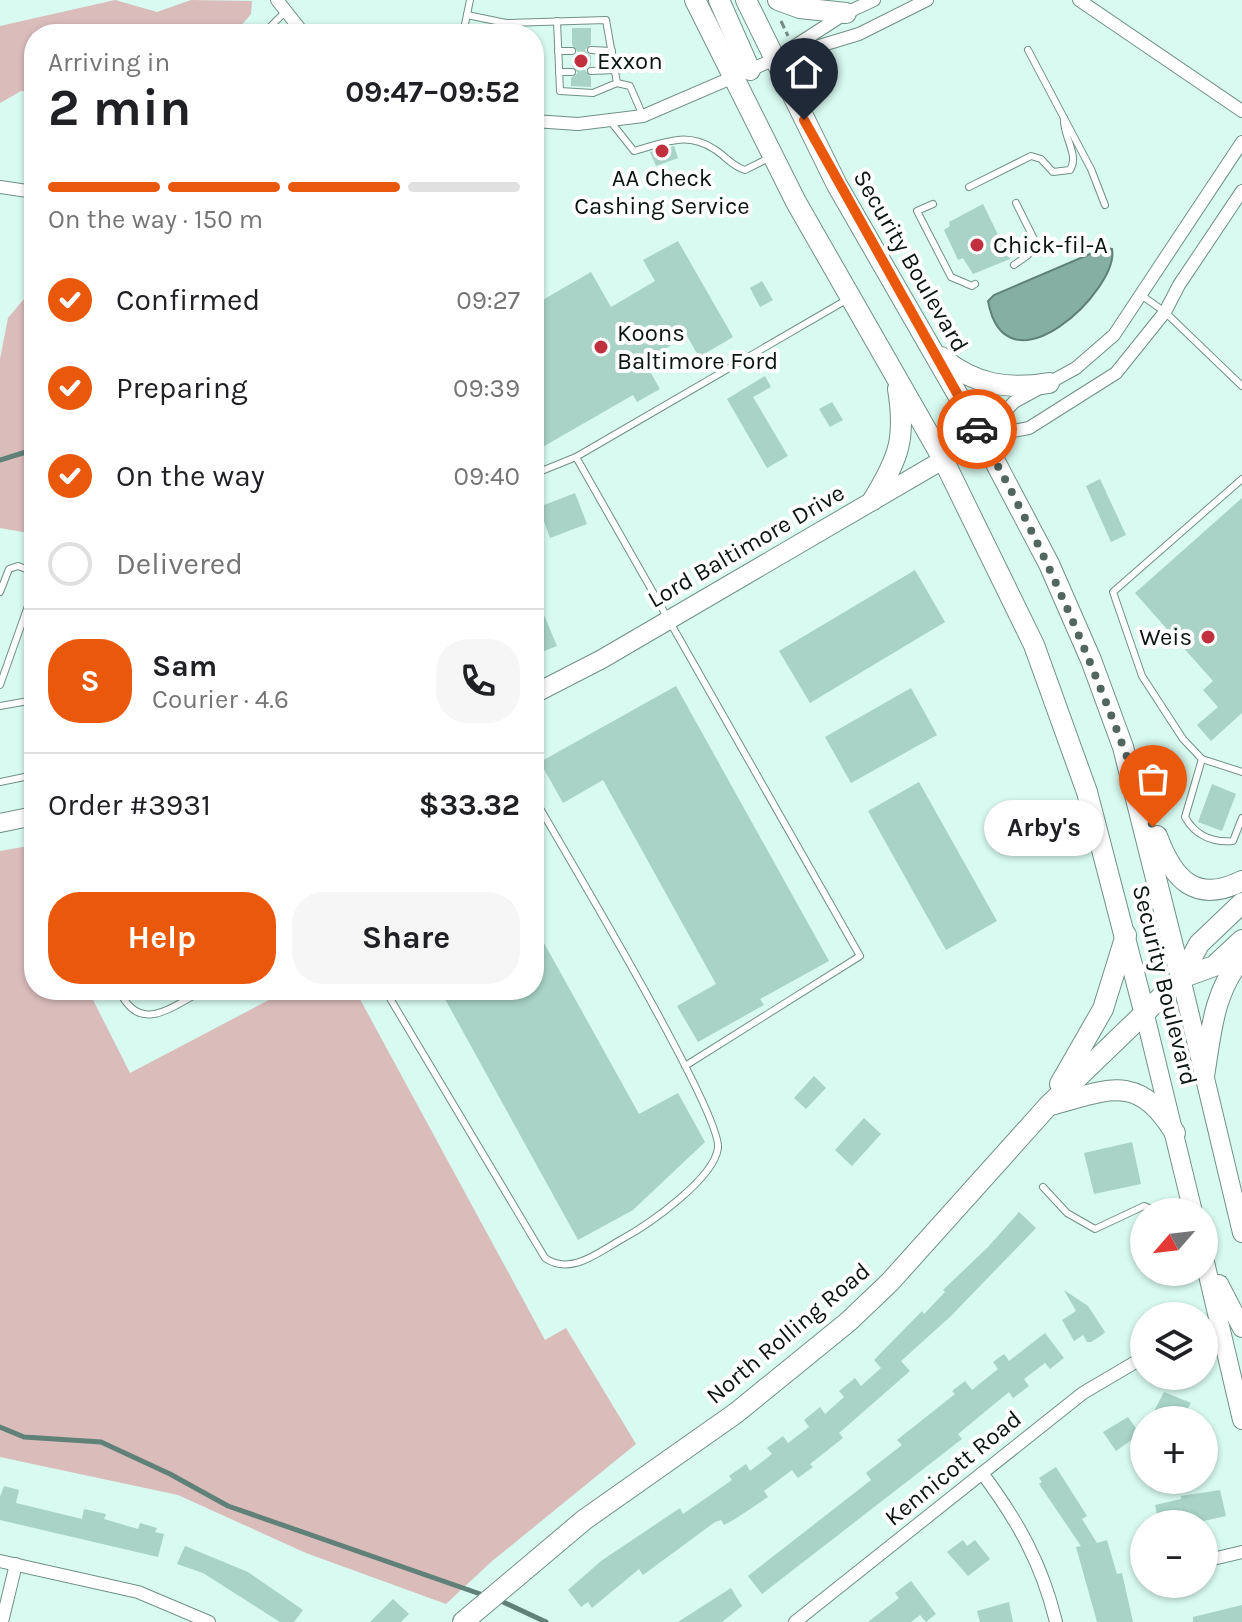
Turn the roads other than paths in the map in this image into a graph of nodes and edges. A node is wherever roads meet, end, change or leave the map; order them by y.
1 (277, 0) edge
2 (470, 0) edge
3 (695, 0) edge
4 (719, 0) edge
5 (746, 0) edge
6 (874, 0) edge
7 (927, 0) edge
8 (1079, 0) edge
9 (778, 7) edge
10 (285, 12) junction
11 (846, 13) junction
12 (467, 15) junction
13 (557, 21) junction
14 (273, 24) edge
15 (295, 24) edge
16 (465, 24) edge
17 (591, 50) dead end
18 (1028, 50) dead end
19 (558, 51) junction
20 (572, 51) dead end
21 (612, 51) junction
22 (773, 60) junction
23 (615, 70) junction
24 (591, 71) dead end
25 (559, 72) junction
26 (572, 72) dead end
27 (741, 74) junction
28 (617, 83) junction
29 (1242, 111) edge
30 (643, 116) junction
31 (1064, 118) junction
32 (544, 121) edge
33 (611, 122) junction
34 (1242, 142) edge
35 (772, 156) junction
36 (0, 187) edge
37 (969, 187) dead end
38 (24, 191) edge
39 (1242, 191) edge
40 (1016, 203) dead end
41 (933, 204) dead end
42 (1105, 205) dead end
43 (1014, 265) dead end
44 (975, 284) dead end
45 (1141, 295) junction
46 (851, 297) junction
47 (1165, 312) junction
48 (930, 348) junction
49 (897, 377) junction
50 (1049, 383) junction
51 (1242, 386) edge
52 (982, 437) junction
53 (576, 457) junction
54 (943, 459) junction
55 (544, 470) edge
56 (1242, 479) edge
57 (873, 500) junction
58 (24, 568) edge
59 (0, 592) edge
60 (24, 617) edge
61 (670, 619) junction
62 (0, 685) edge
63 (544, 688) edge
64 (24, 702) edge
65 (0, 706) edge
66 (1123, 747) junction
67 (1202, 759) junction
68 (1242, 772) edge
69 (24, 777) edge
70 (0, 782) edge
71 (544, 816) edge
72 (24, 818) edge
73 (1242, 818) edge
74 (0, 823) edge
75 (1242, 881) edge
76 (1242, 903) edge
77 (1126, 935) junction
78 (1242, 940) edge
79 (1242, 958) edge
80 (1181, 978) junction
81 (126, 1000) edge
82 (185, 1000) edge
83 (391, 1000) edge
84 (1144, 1011) junction
85 (685, 1066) junction
86 (1204, 1076) junction
87 (1048, 1106) junction
88 (1175, 1133) junction
89 (1043, 1187) dead end
90 (1190, 1198) edge
91 (1130, 1213) edge
92 (1242, 1233) edge
93 (1218, 1282) edge
94 (1242, 1328) edge
95 (1218, 1350) edge
96 (1130, 1365) edge
97 (1242, 1420) edge
98 (982, 1473) junction
99 (1242, 1552) edge
100 (1218, 1558) edge
101 (0, 1561) edge
102 (16, 1564) junction
103 (470, 1616) edge
104 (2, 1622) edge
105 (209, 1622) edge
106 (796, 1622) edge
107 (1056, 1622) edge

1 - 10 street
2 - 12 lane
3 - 27 main road, Security Boulevard
4 - 27 main road
5 - 22 main road, Security Boulevard
6 - 11 street
7 - 22 street
8 - 29 street
9 - 11 main road
10 - 14 lane
10 - 15 street
11 - 22 street
12 - 13 lane
12 - 16 lane
13 - 19 lane
13 - 21 lane
17 - 21 lane
18 - 31 lane
19 - 20 lane
19 - 25 lane
21 - 23 lane
22 - 27 street
22 - 48 main road, Security Boulevard
23 - 24 lane
23 - 28 lane
25 - 26 lane
25 - 28 lane
27 - 30 street
27 - 35 main road, Security Boulevard
28 - 30 lane
30 - 33 street
31 - 37 lane
31 - 42 lane
32 - 33 street
33 - 35 lane
34 - 45 street, Lord Baltimore Drive
35 - 46 main road, Security Boulevard
36 - 38 street
39 - 47 street, Lord Baltimore Drive
40 - 43 lane
41 - 44 lane
45 - 47 lane
45 - 50 street, Lord Baltimore Drive
46 - 49 main road, Security Boulevard
46 - 53 lane
47 - 51 lane
47 - 52 street, Lord Baltimore Drive
48 - 50 main road
48 - 52 main road, Security Boulevard
49 - 54 main road, Security Boulevard
49 - 57 main road
50 - 52 street, Lord Baltimore Drive
52 - 54 street, Lord Baltimore Drive
52 - 66 main road, Security Boulevard
53 - 55 lane
53 - 61 lane
54 - 57 street, Lord Baltimore Drive
54 - 77 main road, Security Boulevard
56 - 67 lane
57 - 61 street, Lord Baltimore Drive
58 - 59 lane
60 - 62 lane
61 - 63 street, Lord Baltimore Drive
61 - 85 lane
64 - 65 lane
66 - 75 main road
66 - 80 main road, Security Boulevard
67 - 68 lane
67 - 73 lane
69 - 70 lane
71 - 85 lane
72 - 74 street
76 - 80 main road, North Rolling Road
77 - 84 main road, Security Boulevard
77 - 87 main road
78 - 80 main road, North Rolling Road
79 - 86 main road
80 - 84 main road, North Rolling Road
80 - 86 street, Security Boulevard
81 - 82 lane
83 - 85 lane
84 - 87 main road, North Rolling Road
84 - 88 street, Security Boulevard
86 - 92 street, Security Boulevard
87 - 88 main road
87 - 103 main road, North Rolling Road
88 - 90 street, Security Boulevard
89 - 91 lane
93 - 94 street
95 - 97 street
96 - 98 street, Kennicott Road
98 - 106 street, Kennicott Road
98 - 107 street
99 - 100 street
101 - 102 street
102 - 104 street
102 - 105 street

